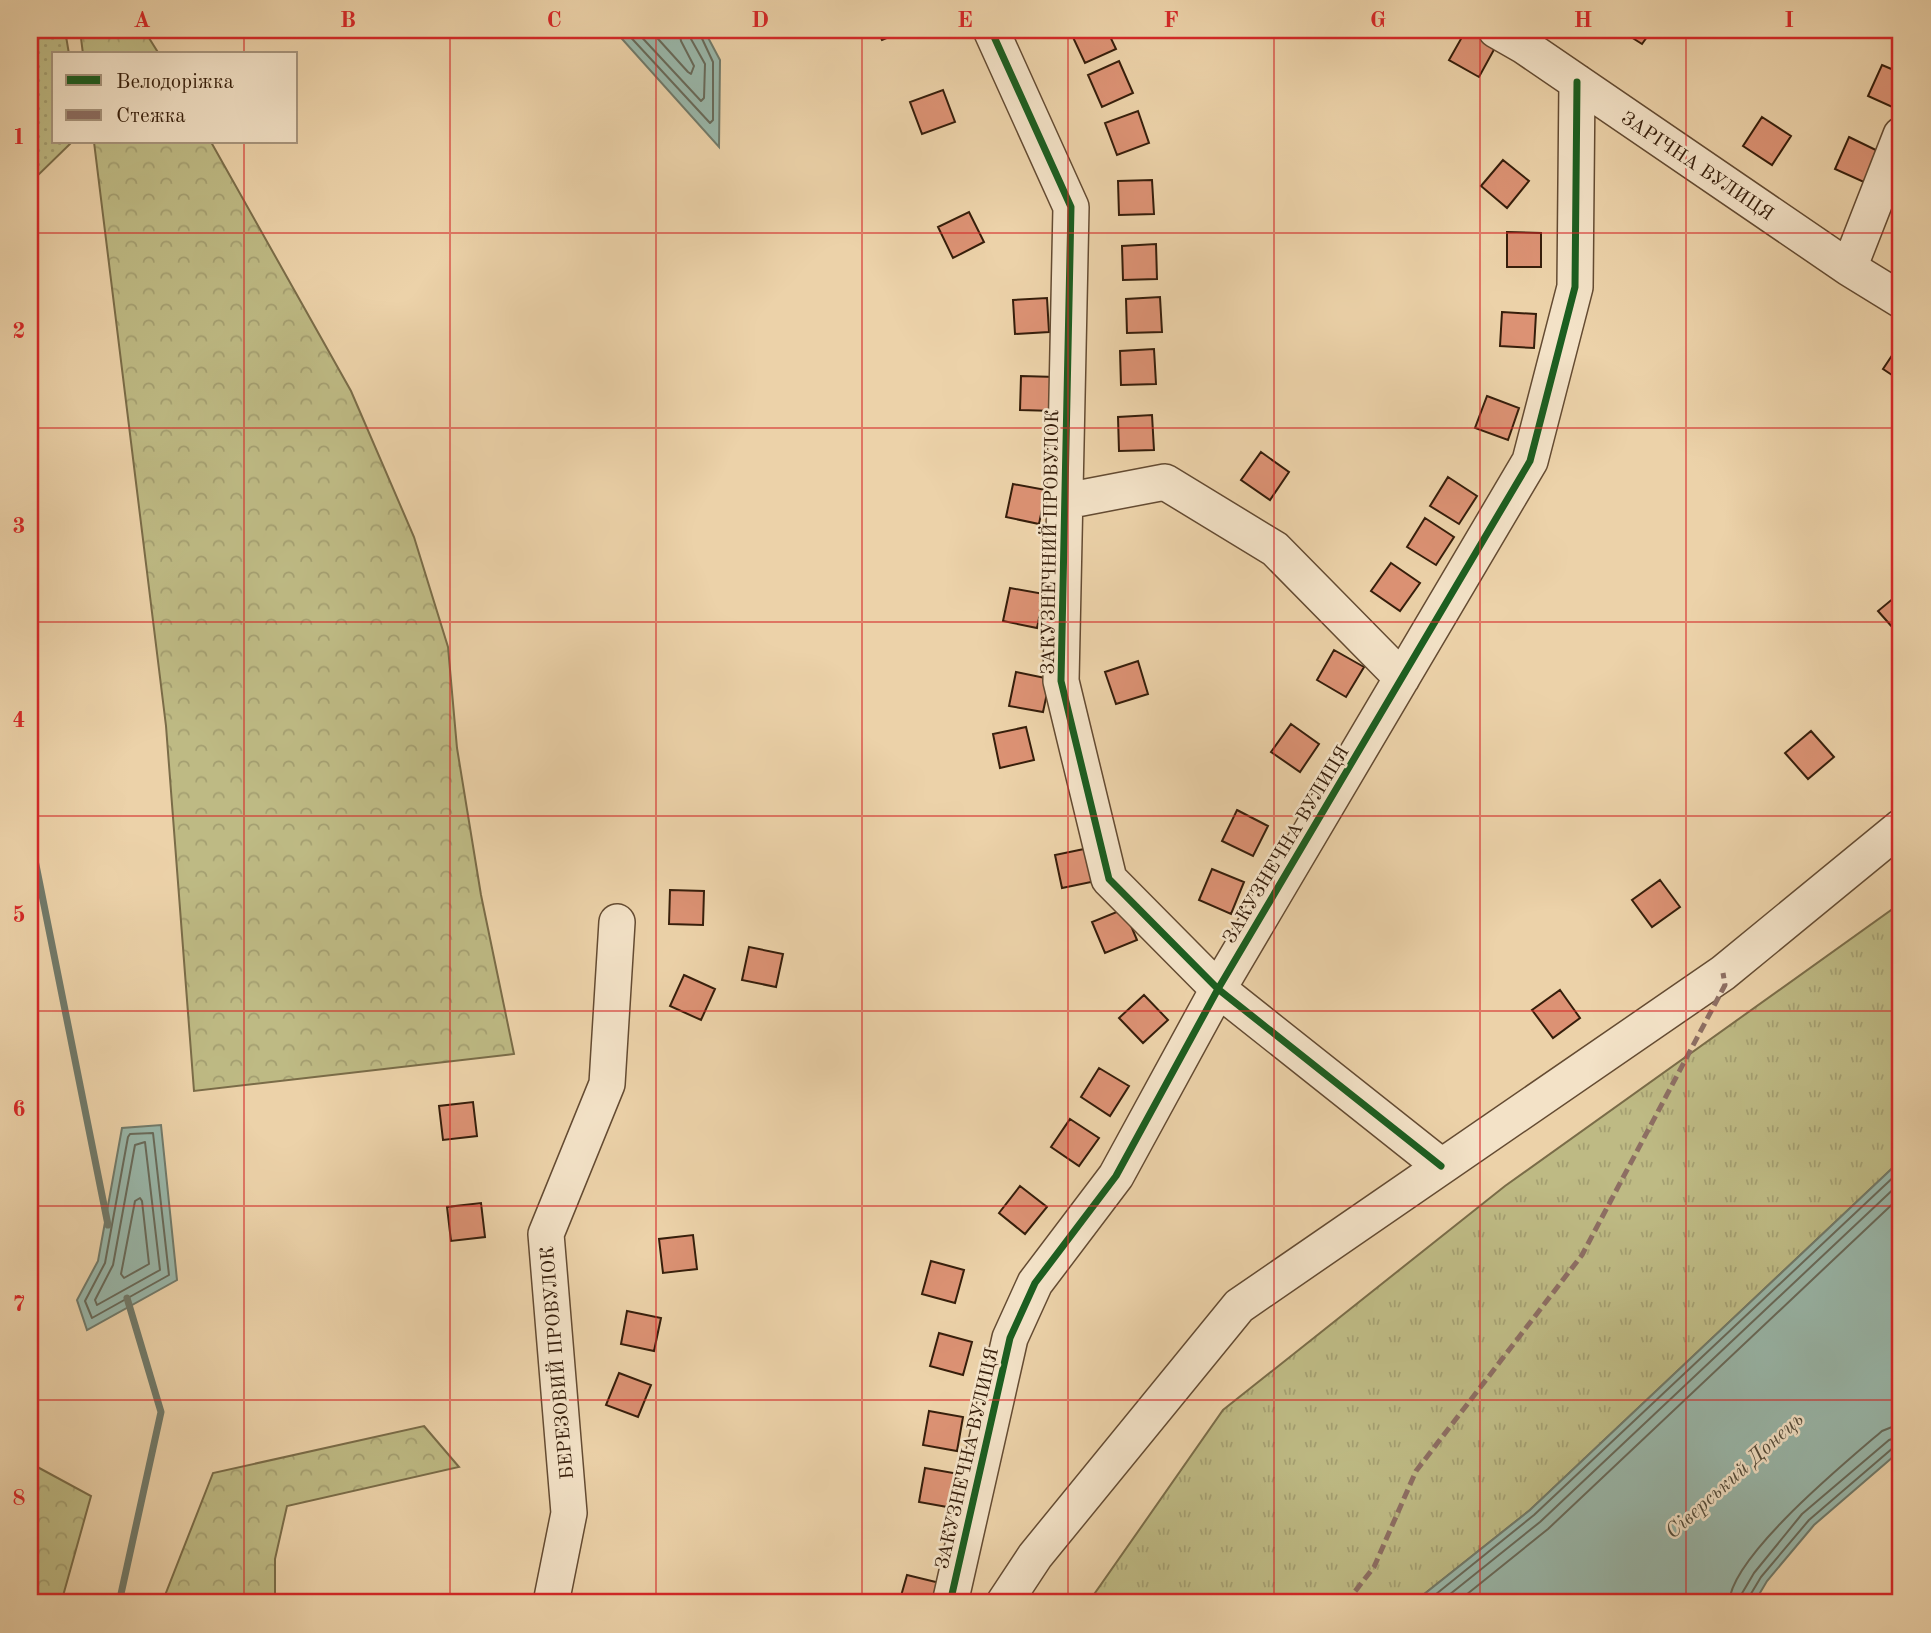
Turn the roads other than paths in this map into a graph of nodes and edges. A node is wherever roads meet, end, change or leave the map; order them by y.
1 (991, 30) edge
2 (1517, 35) edge
3 (1577, 82) junction
4 (1901, 135) edge
5 (1849, 268) junction
6 (1901, 300) edge
7 (1066, 501) junction
8 (1402, 678) junction
9 (1901, 827) edge
10 (617, 922) dead end
11 (1218, 989) junction
12 (1441, 1166) junction
13 (551, 1603) edge
14 (950, 1603) edge
15 (1004, 1603) edge

1 - 7 street, ЗАКУЗНЕЧНИЙ ПРОВУЛОК
2 - 3 street, ЗАРІЧНА ВУЛИЦЯ
3 - 5 street, ЗАРІЧНА ВУЛИЦЯ
3 - 8 street, ЗАКУЗНЕЧНА ВУЛИЦЯ
4 - 5 street
5 - 6 street, ЗАРІЧНА ВУЛИЦЯ
7 - 8 street
7 - 11 street, ЗАКУЗНЕЧНИЙ ПРОВУЛОК
8 - 11 street, ЗАКУЗНЕЧНА ВУЛИЦЯ
9 - 12 street
10 - 13 street, БЕРЕЗОВИЙ ПРОВУЛОК
11 - 12 street, ЗАКУЗНЕЧНИЙ ПРОВУЛОК
11 - 14 street, ЗАКУЗНЕЧНА ВУЛИЦЯ
12 - 15 street

